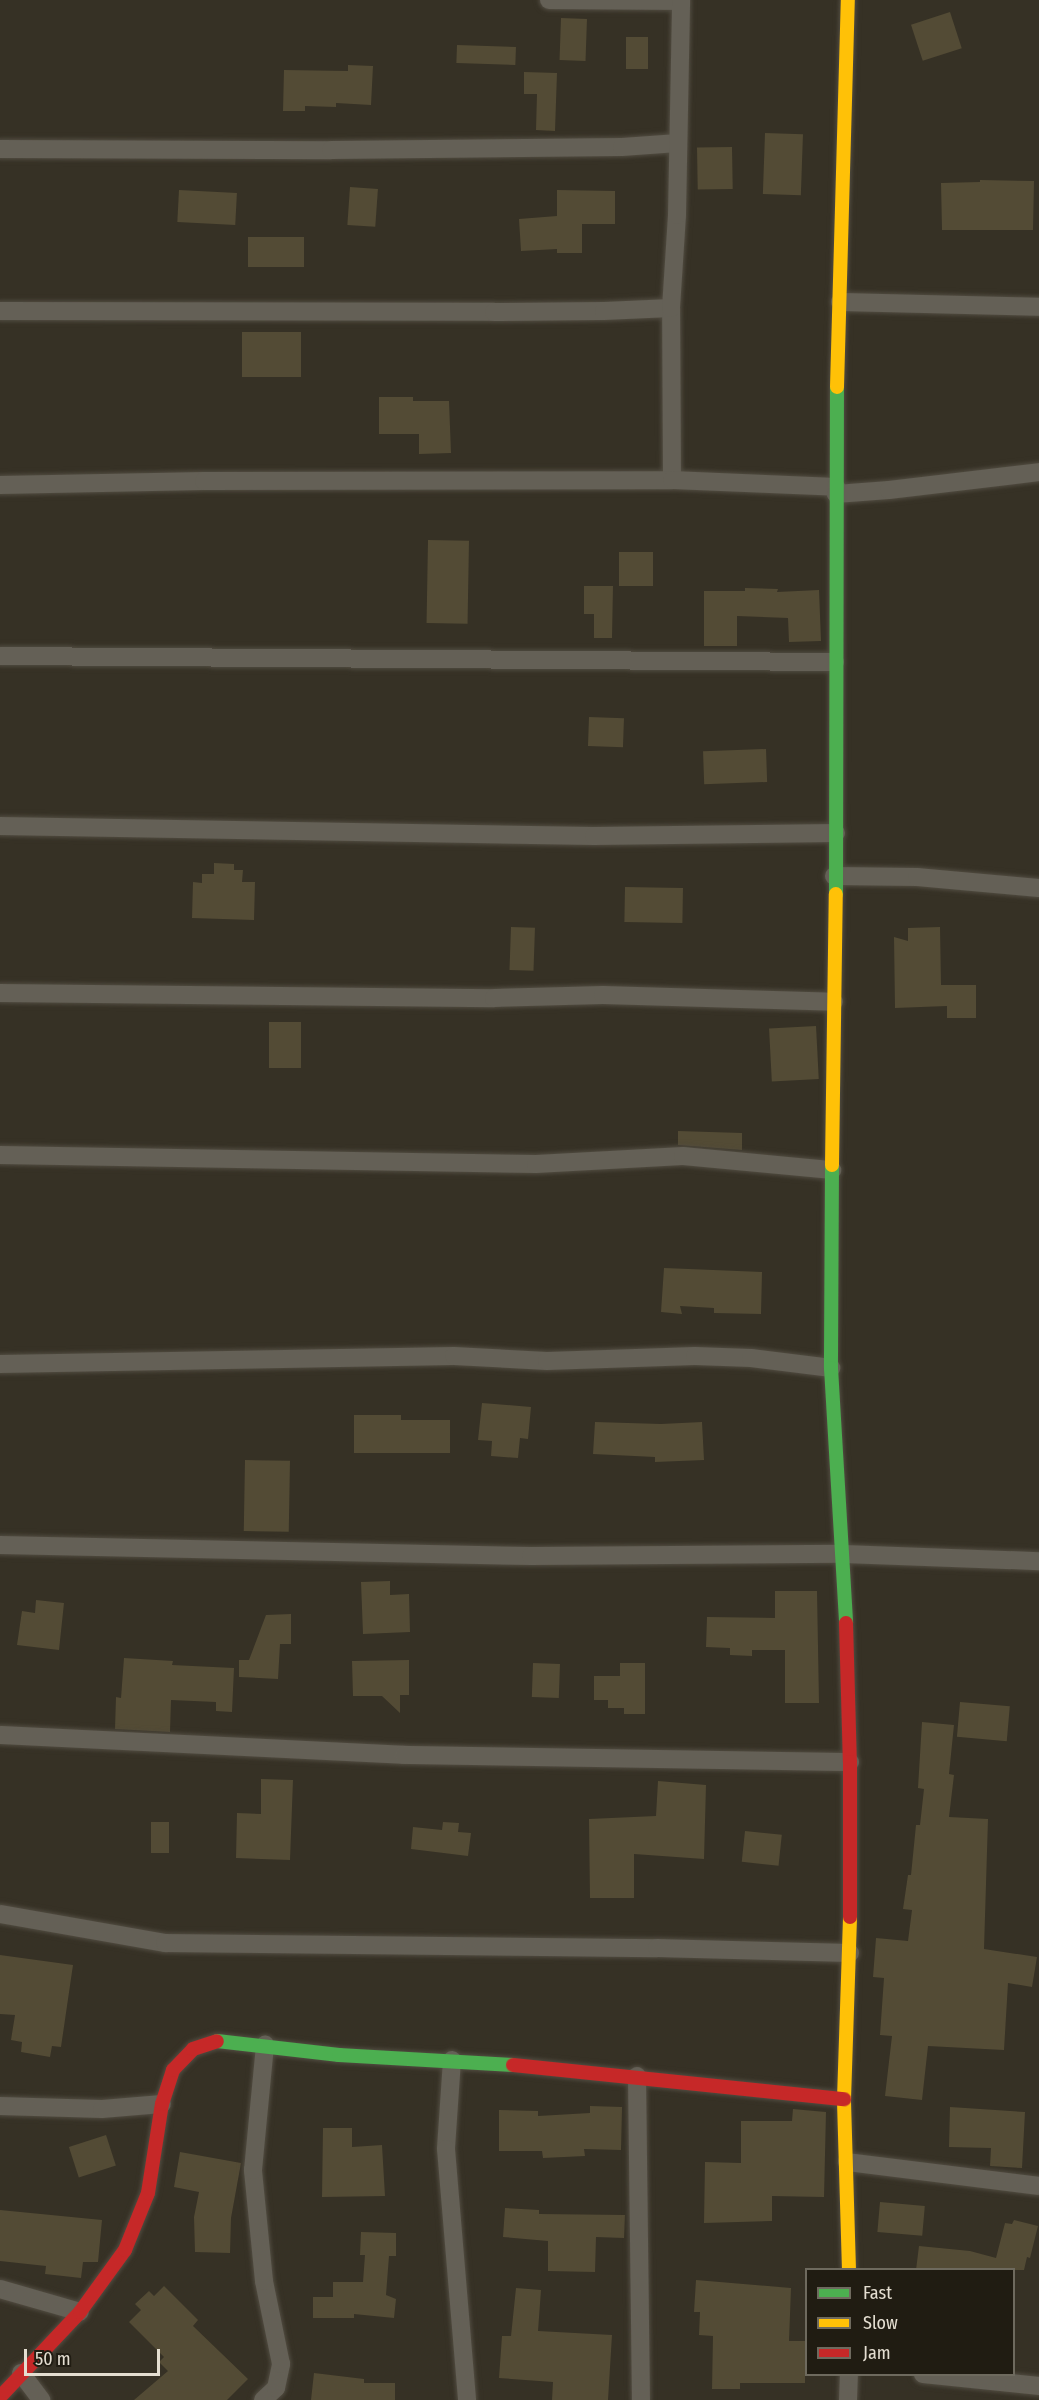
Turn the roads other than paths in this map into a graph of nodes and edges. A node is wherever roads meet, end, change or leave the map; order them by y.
1 (549, 0) edge
2 (681, 0) edge
3 (848, 0) edge
4 (678, 143) junction
5 (0, 148) edge
6 (840, 302) junction
7 (1039, 307) edge
8 (671, 308) junction
9 (0, 311) edge
10 (1039, 472) edge
11 (672, 480) junction
12 (0, 485) edge
13 (836, 494) junction
14 (0, 656) edge
15 (836, 662) junction
16 (0, 826) edge
17 (836, 833) junction
18 (834, 876) junction
19 (1039, 888) edge
20 (0, 993) edge
21 (834, 1002) junction
22 (0, 1155) edge
23 (832, 1170) junction
24 (0, 1364) edge
25 (831, 1368) junction
26 (0, 1545) edge
27 (844, 1554) junction
28 (1039, 1561) edge
29 (0, 1735) edge
30 (850, 1762) junction
31 (0, 1914) edge
32 (850, 1953) junction
33 (265, 2045) junction
34 (452, 2061) junction
35 (637, 2076) junction
36 (844, 2099) junction
37 (162, 2104) junction
38 (0, 2106) edge
39 (847, 2162) junction
40 (1039, 2186) edge
41 (849, 2268) edge
42 (0, 2289) edge
43 (80, 2312) junction
44 (21, 2373) junction
45 (849, 2376) edge
46 (942, 2376) edge
47 (1039, 2386) edge
48 (0, 2397) edge
49 (41, 2400) edge
50 (263, 2400) edge
51 (467, 2400) edge
52 (641, 2400) edge
53 (848, 2400) edge

1 - 2 street
2 - 4 street
3 - 6 street
4 - 5 street
4 - 8 street
6 - 7 street
6 - 13 street
8 - 9 street
8 - 11 street
10 - 13 street
11 - 12 street
11 - 13 street
13 - 15 street
14 - 15 street
15 - 17 street
16 - 17 street
17 - 18 street
18 - 19 street
18 - 21 street
20 - 21 street
21 - 23 street
22 - 23 street
23 - 25 street
24 - 25 street
25 - 27 street
26 - 27 street
27 - 28 street
27 - 30 street
29 - 30 street
30 - 32 street
31 - 32 street
32 - 36 street
33 - 34 street
33 - 37 street
33 - 50 street
34 - 35 street
34 - 51 street
35 - 36 street
35 - 52 street
36 - 39 street
37 - 38 street
37 - 43 street
39 - 40 street
39 - 41 street
42 - 43 street
43 - 44 street
44 - 48 street
44 - 49 street
45 - 53 street
46 - 47 street

